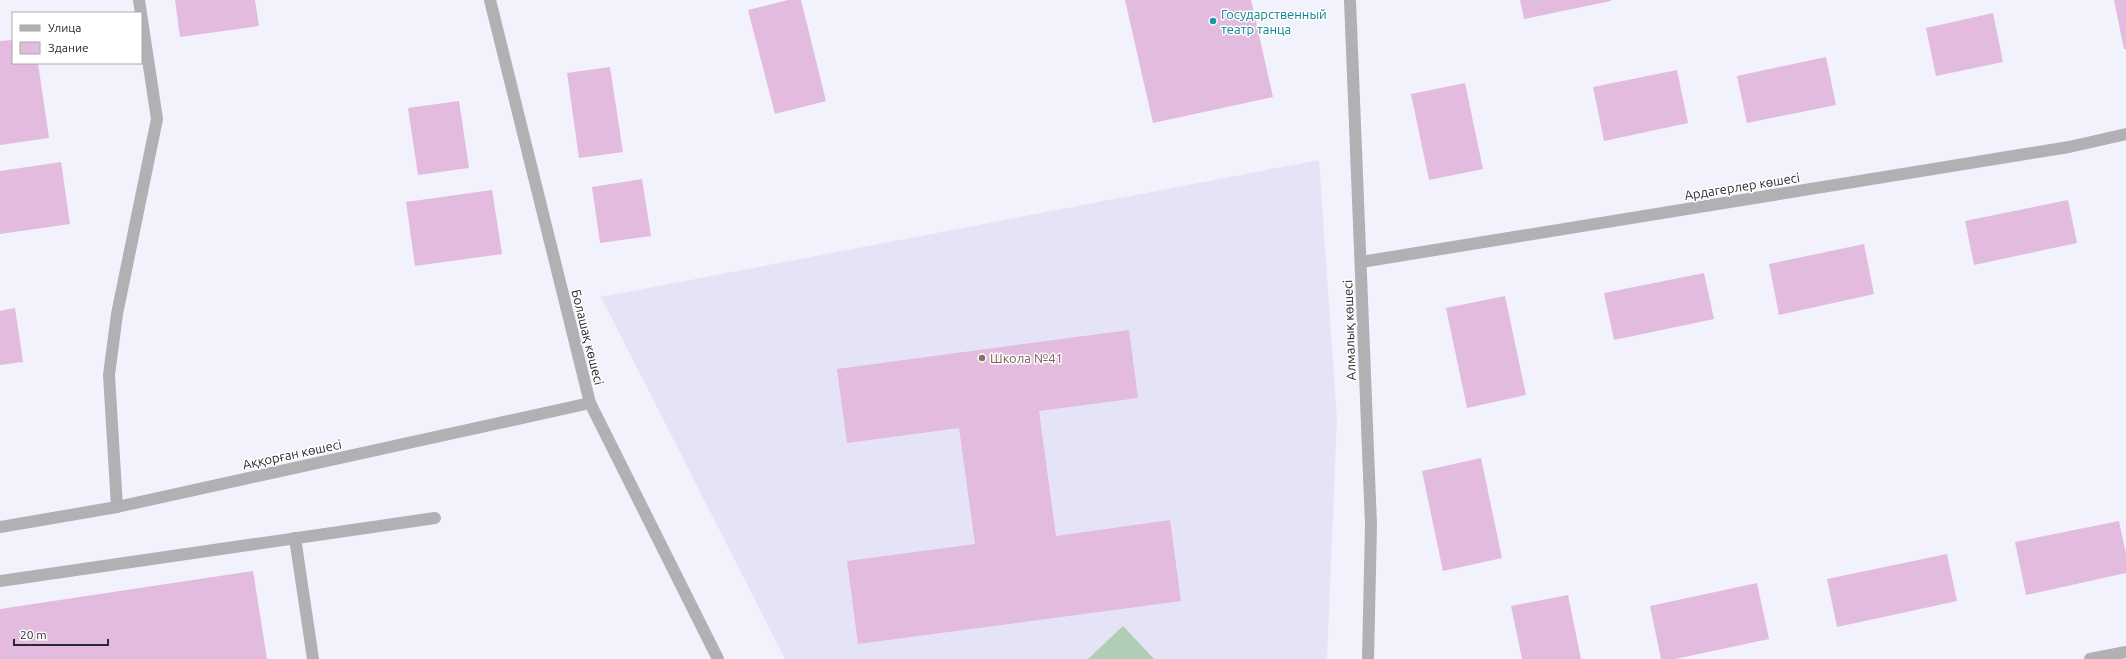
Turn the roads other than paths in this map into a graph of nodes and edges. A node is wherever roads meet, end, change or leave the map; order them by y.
1 (139, 0) edge
2 (490, 0) edge
3 (1350, 0) edge
4 (141, 12) edge
5 (142, 20) edge
6 (2126, 134) edge
7 (1361, 262) junction
8 (590, 403) junction
9 (117, 507) junction
10 (435, 518) dead end
11 (0, 527) edge
12 (295, 538) junction
13 (0, 581) edge
14 (2126, 652) edge
15 (313, 659) edge
16 (718, 659) edge
17 (1368, 659) edge
18 (2090, 659) edge

1 - 4 street
2 - 8 street, Болашақ көшесі
3 - 7 street, Алмалық көшесі
5 - 9 street
6 - 7 street, Ардагерлер көшесі
7 - 17 street, Алмалық көшесі
8 - 9 street, Аққорған көшесі
8 - 16 street, Болашақ көшесі
9 - 11 street, Аққорған көшесі
10 - 12 street
12 - 13 street
12 - 15 street
14 - 18 street

